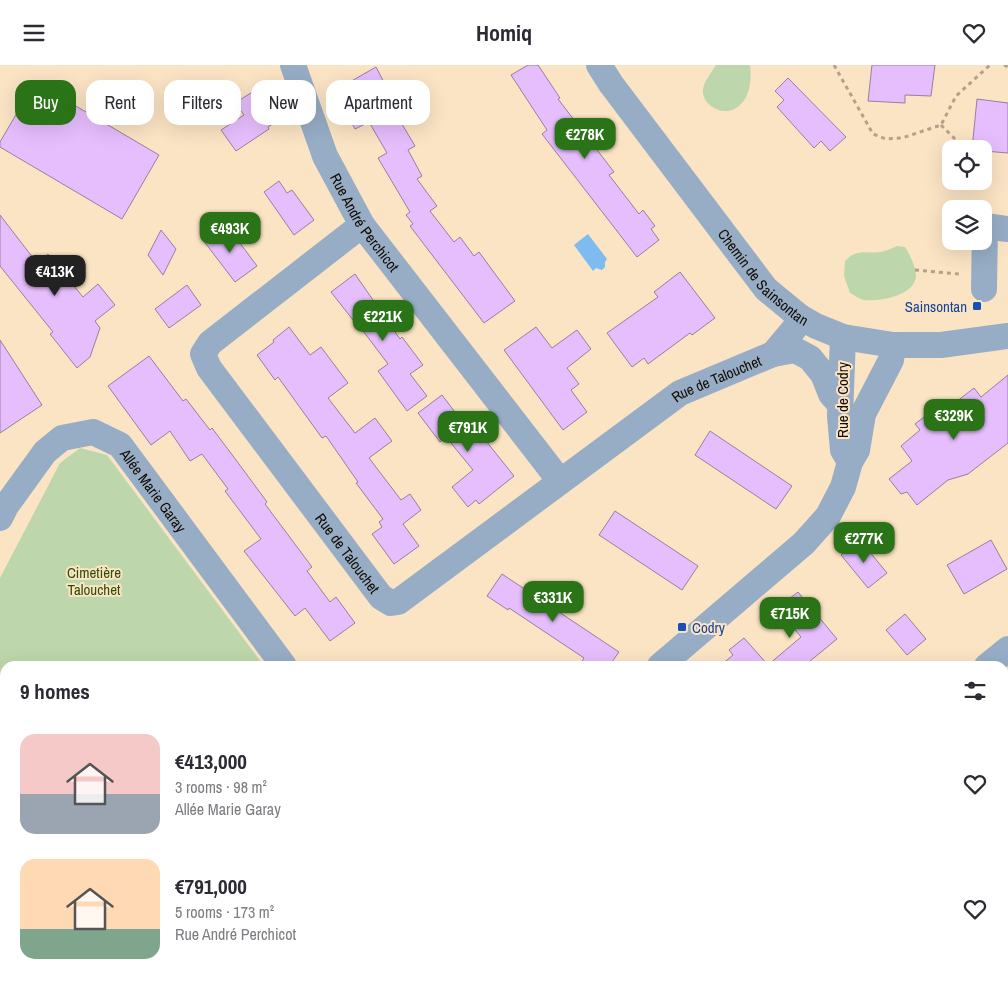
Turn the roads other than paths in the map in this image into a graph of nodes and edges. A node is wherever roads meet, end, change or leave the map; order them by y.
1 (293, 65) edge
2 (599, 65) edge
3 (362, 225) junction
4 (1008, 229) edge
5 (984, 283) road end
6 (800, 317) junction
7 (1008, 336) edge
8 (843, 337) junction
9 (893, 345) junction
10 (773, 354) junction
11 (839, 404) junction
12 (850, 462) junction
13 (560, 481) junction
14 (0, 518) edge
15 (1008, 649) edge
16 (280, 661) edge
17 (666, 661) edge
18 (993, 661) edge

1 - 3 street, Rue André Perchicot
2 - 6 street, Chemin de Sainsontan
3 - 13 street, Rue André Perchicot
3 - 13 street, Rue de Talouchet
4 - 5 street
6 - 8 street, Chemin de Sainsontan
6 - 10 street, Rue de Talouchet
7 - 9 street, Chemin de Sainsontan
8 - 9 street, Chemin de Sainsontan
8 - 11 street, Rue de Codry
9 - 12 street, Rue de Codry
10 - 11 street
10 - 13 street, Rue de Talouchet
11 - 12 street, Rue de Codry
12 - 17 street, Rue de Codry
14 - 16 street, Allée Marie Garay
15 - 18 street

